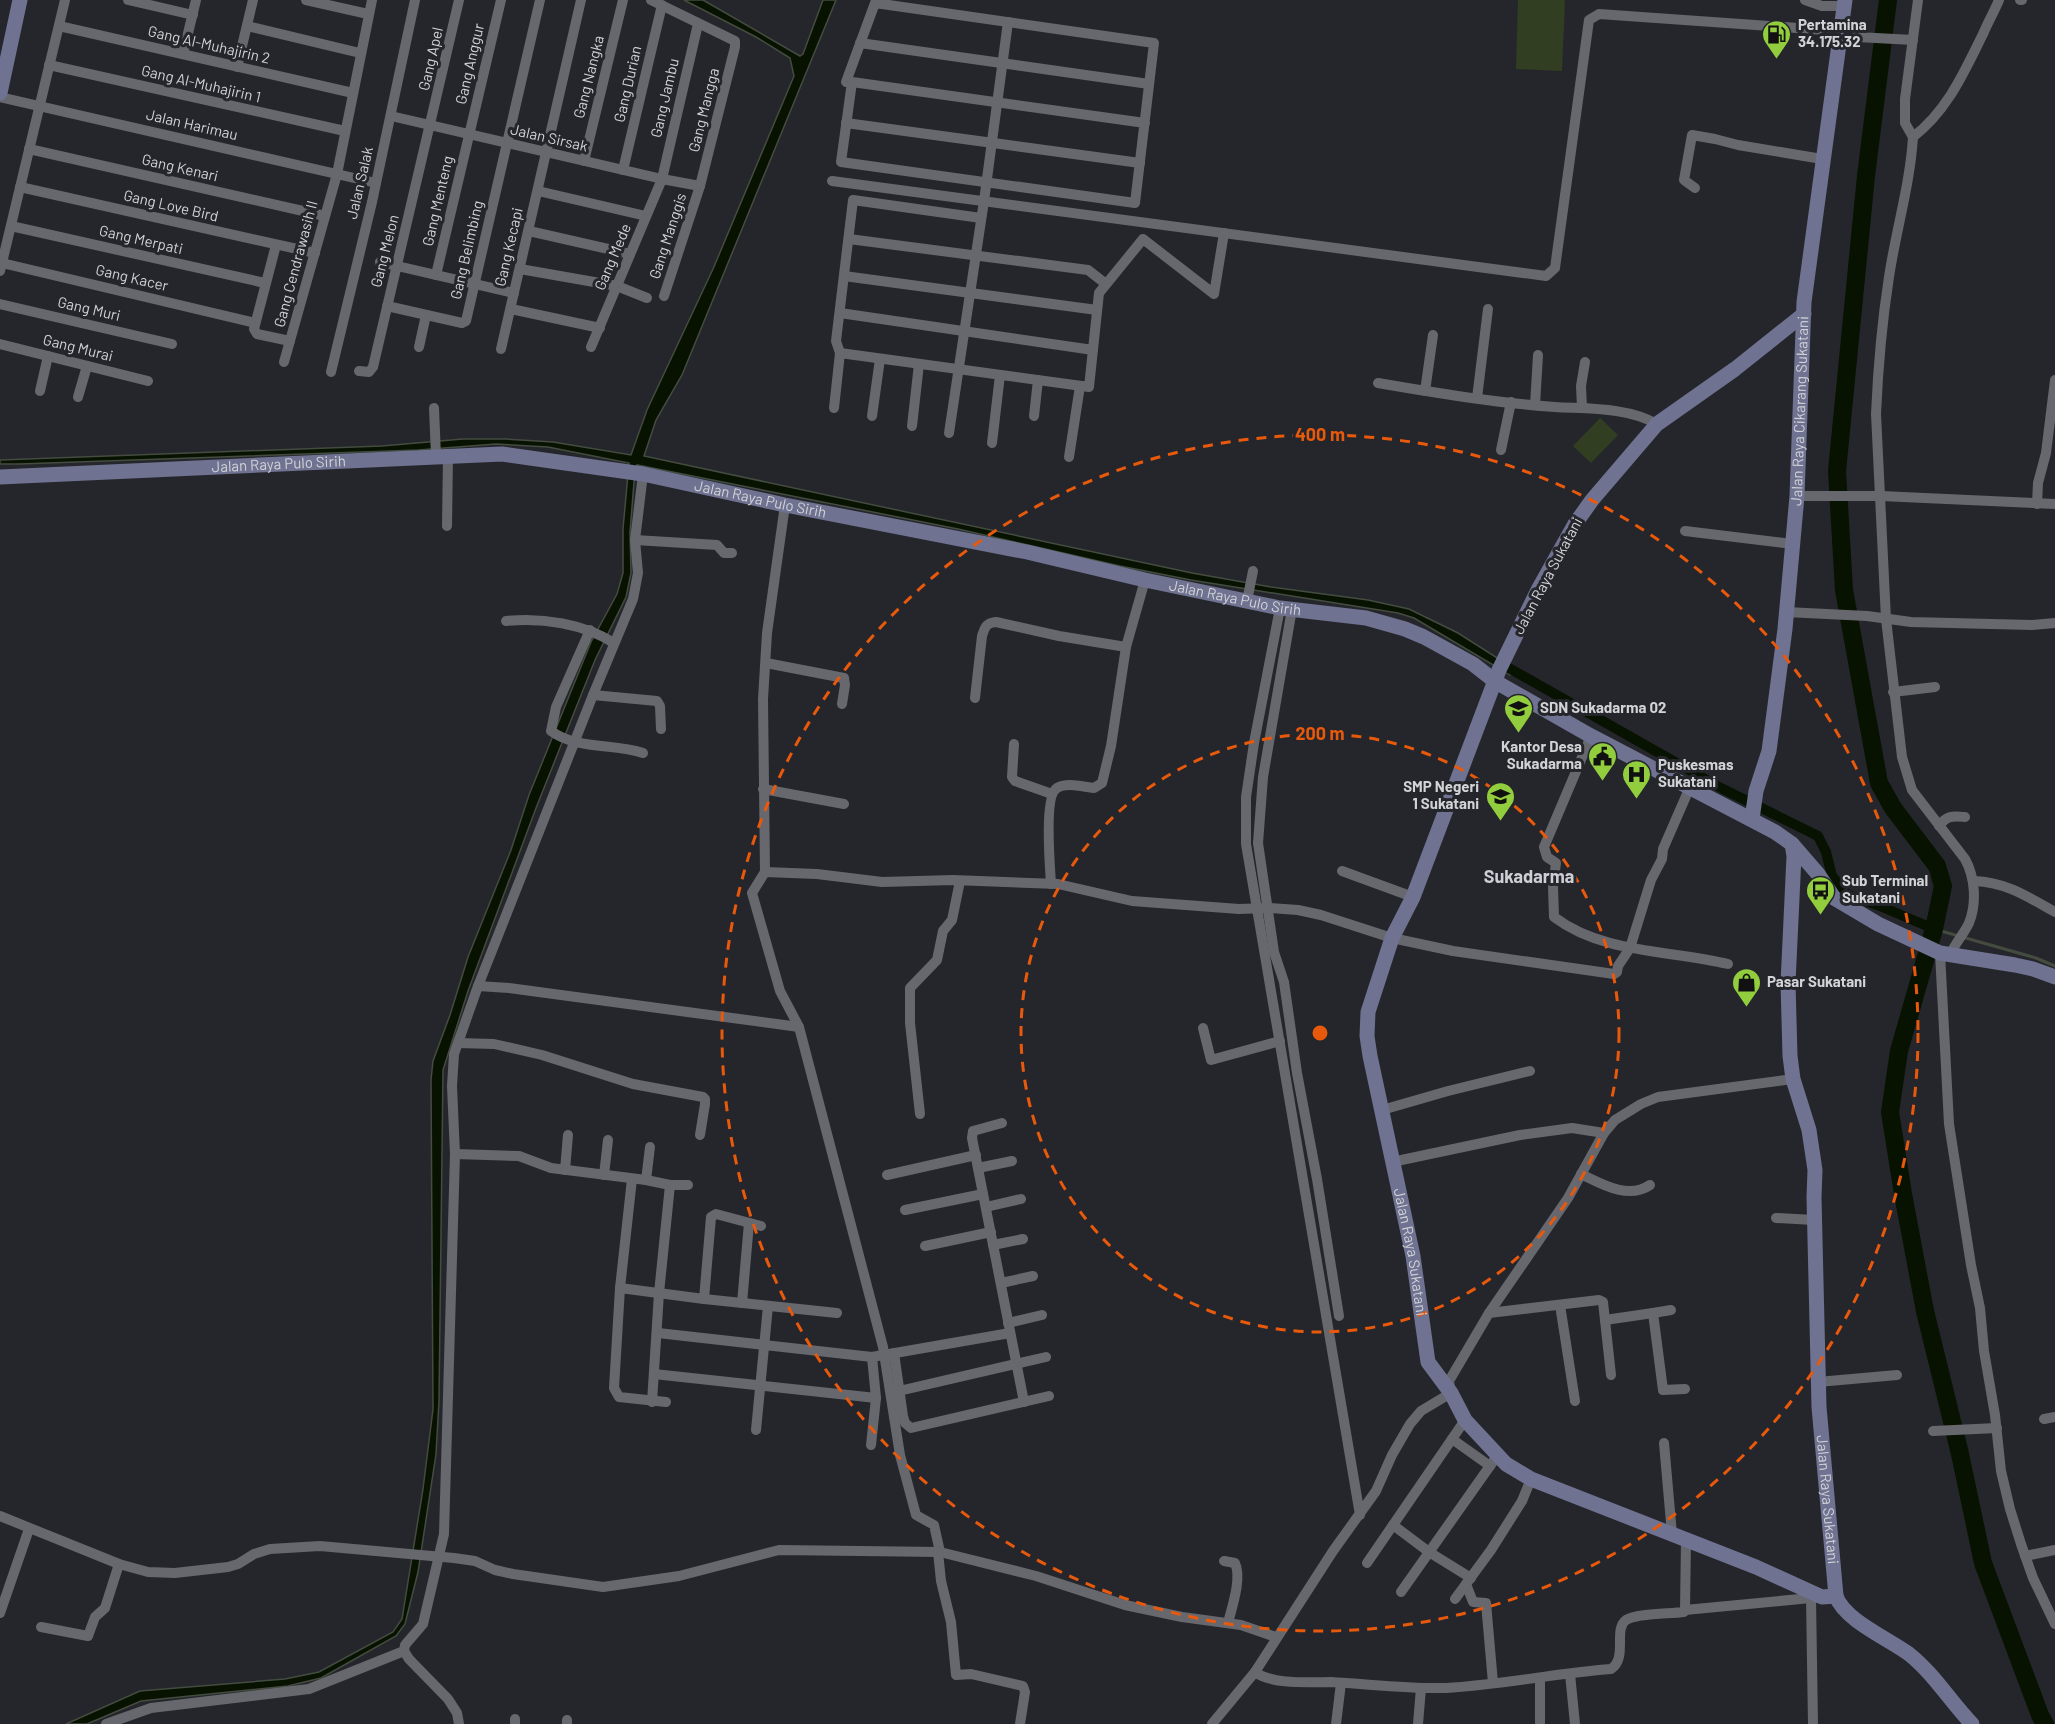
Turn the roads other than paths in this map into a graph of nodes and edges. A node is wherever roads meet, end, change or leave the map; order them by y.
1 (20, 0) edge
2 (65, 0) edge
3 (128, 0) edge
4 (196, 0) edge
5 (254, 0) edge
6 (306, 0) edge
7 (372, 0) edge
8 (416, 0) edge
9 (459, 0) edge
10 (501, 0) edge
11 (540, 0) edge
12 (581, 0) edge
13 (623, 0) edge
14 (651, 0) edge
15 (1805, 0) edge
16 (1918, 0) edge
17 (1999, 0) edge
18 (1844, 3) edge
19 (662, 5) junction
20 (368, 14) junction
21 (193, 15) junction
22 (1008, 22) junction
23 (698, 24) junction
24 (60, 26) junction
25 (247, 26) junction
26 (1839, 33) junction
27 (1913, 40) junction
28 (860, 43) junction
29 (360, 53) junction
30 (183, 54) junction
31 (1002, 63) junction
32 (49, 65) junction
33 (237, 67) junction
34 (852, 82) junction
35 (1149, 84) junction
36 (353, 93) junction
37 (0, 95) edge
38 (997, 103) junction
39 (39, 106) junction
40 (391, 116) junction
41 (846, 123) junction
42 (1144, 123) junction
43 (431, 125) junction
44 (345, 132) junction
45 (469, 134) junction
46 (1913, 137) junction
47 (507, 143) junction
48 (992, 143) junction
49 (29, 149) junction
50 (547, 152) junction
51 (1822, 159) junction
52 (584, 161) junction
53 (1140, 163) junction
54 (624, 170) junction
55 (337, 174) junction
56 (662, 179) junction
57 (832, 181) dead end
58 (987, 182) junction
59 (376, 183) junction
60 (700, 186) junction
61 (20, 187) junction
62 (1695, 189) dead end
63 (538, 192) junction
64 (984, 201) junction
65 (325, 216) junction
66 (646, 216) junction
67 (981, 218) junction
68 (11, 226) junction
69 (528, 231) junction
70 (1224, 233) junction
71 (849, 239) junction
72 (276, 244) junction
73 (315, 253) junction
74 (630, 254) junction
75 (975, 256) junction
76 (380, 262) dead end
77 (397, 266) junction
78 (1, 267) edge
79 (520, 269) junction
80 (436, 275) junction
81 (844, 276) junction
82 (265, 283) junction
83 (473, 284) junction
84 (1106, 284) junction
85 (617, 286) junction
86 (514, 293) junction
87 (970, 293) junction
88 (664, 296) dead end
89 (646, 298) dead end
90 (0, 304) edge
91 (387, 306) junction
92 (511, 309) junction
93 (1488, 309) dead end
94 (1098, 310) junction
95 (840, 314) junction
96 (1804, 314) junction
97 (426, 315) junction
98 (255, 323) junction
99 (600, 328) junction
100 (964, 331) junction
101 (1433, 335) dead end
102 (290, 341) junction
103 (0, 344) edge
104 (172, 344) dead end
105 (419, 347) dead end
106 (591, 347) dead end
107 (501, 349) dead end
108 (1093, 350) junction
109 (840, 353) junction
110 (1538, 355) dead end
111 (48, 356) junction
112 (880, 358) junction
113 (284, 362) dead end
114 (1585, 362) dead end
115 (919, 364) junction
116 (87, 366) junction
117 (959, 369) junction
118 (359, 371) dead end
119 (331, 372) dead end
120 (1000, 375) junction
121 (1038, 380) junction
122 (2055, 380) edge
123 (148, 381) dead end
124 (1378, 383) dead end
125 (1080, 386) junction
126 (40, 391) dead end
127 (1425, 391) junction
128 (78, 397) dead end
129 (1477, 398) junction
130 (1511, 402) junction
131 (1535, 405) junction
132 (1582, 407) junction
133 (434, 408) dead end
134 (834, 408) dead end
135 (2053, 414) edge
136 (872, 416) dead end
137 (1034, 416) dead end
138 (1658, 424) junction
139 (912, 426) dead end
140 (950, 433) dead end
141 (992, 443) dead end
142 (1501, 450) dead end
143 (2051, 453) edge
144 (440, 455) junction
145 (1069, 457) dead end
146 (2050, 465) edge
147 (635, 473) junction
148 (0, 477) edge
149 (1803, 496) junction
150 (1881, 496) junction
151 (2037, 504) junction
152 (2055, 504) edge
153 (785, 505) junction
154 (447, 526) dead end
155 (1685, 531) dead end
156 (635, 540) junction
157 (1792, 544) junction
158 (732, 553) dead end
159 (1252, 576) dead end
160 (1145, 580) junction
161 (1247, 597) junction
162 (1286, 609) junction
163 (1786, 612) junction
164 (1886, 619) junction
165 (506, 621) dead end
166 (2055, 623) edge
167 (592, 631) junction
168 (612, 642) junction
169 (1126, 647) junction
170 (766, 663) junction
171 (1500, 669) junction
172 (1935, 687) dead end
173 (1893, 692) junction
174 (593, 695) junction
175 (975, 698) dead end
176 (1276, 701) junction
177 (842, 704) dead end
178 (1262, 707) junction
179 (661, 729) dead end
180 (1257, 729) junction
181 (1270, 730) junction
182 (1591, 736) junction
183 (572, 741) junction
184 (1014, 744) dead end
185 (643, 753) dead end
186 (1690, 787) junction
187 (763, 789) junction
188 (1052, 794) junction
189 (844, 804) dead end
190 (1754, 808) junction
191 (1965, 817) dead end
192 (1246, 818) junction
193 (1259, 818) junction
194 (1939, 826) junction
195 (1792, 844) junction
196 (1342, 871) dead end
197 (765, 872) junction
198 (960, 881) junction
199 (1974, 881) junction
200 (1051, 884) junction
201 (1413, 897) junction
202 (1253, 908) junction
203 (1269, 908) junction
204 (2055, 912) edge
205 (1392, 938) junction
206 (1630, 948) junction
207 (1945, 950) junction
208 (1728, 964) dead end
209 (2055, 977) edge
210 (478, 986) junction
211 (799, 1027) junction
212 (1203, 1028) dead end
213 (1280, 1041) junction
214 (458, 1043) junction
215 (1530, 1071) dead end
216 (1793, 1079) junction
217 (1304, 1105) junction
218 (1291, 1106) junction
219 (1382, 1110) junction
220 (920, 1114) dead end
221 (1002, 1123) dead end
222 (1604, 1133) junction
223 (568, 1135) dead end
224 (700, 1135) dead end
225 (608, 1140) dead end
226 (650, 1147) dead end
227 (455, 1154) junction
228 (976, 1155) junction
229 (1012, 1161) dead end
230 (1392, 1162) junction
231 (978, 1168) junction
232 (565, 1170) junction
233 (1581, 1174) junction
234 (604, 1175) junction
235 (887, 1175) dead end
236 (632, 1179) junction
237 (646, 1180) junction
238 (670, 1185) junction
239 (688, 1185) dead end
240 (1650, 1185) dead end
241 (983, 1194) junction
242 (1021, 1199) dead end
243 (986, 1207) junction
244 (904, 1210) dead end
245 (1776, 1218) dead end
246 (1814, 1220) junction
247 (749, 1223) junction
248 (761, 1226) dead end
249 (991, 1232) junction
250 (1023, 1239) dead end
251 (993, 1245) junction
252 (925, 1246) dead end
253 (1033, 1276) dead end
254 (1000, 1283) junction
255 (620, 1288) junction
256 (659, 1293) junction
257 (704, 1299) junction
258 (742, 1304) junction
259 (1560, 1305) junction
260 (768, 1306) junction
261 (1671, 1310) dead end
262 (837, 1313) dead end
263 (1489, 1313) junction
264 (1653, 1313) junction
265 (1042, 1315) dead end
266 (1339, 1316) dead end
267 (1605, 1320) junction
268 (1009, 1328) junction
269 (658, 1333) junction
270 (764, 1346) junction
271 (889, 1354) junction
272 (872, 1357) junction
273 (1046, 1357) dead end
274 (1016, 1363) junction
275 (654, 1374) junction
276 (1611, 1375) dead end
277 (1898, 1375) dead end
278 (1818, 1382) junction
279 (760, 1386) junction
280 (1685, 1389) dead end
281 (899, 1391) junction
282 (1451, 1392) junction
283 (1049, 1396) dead end
284 (876, 1398) junction
285 (1575, 1401) dead end
286 (652, 1402) junction
287 (666, 1402) dead end
288 (1024, 1402) junction
289 (1465, 1420) junction
290 (1996, 1428) junction
291 (756, 1430) dead end
292 (1933, 1431) dead end
293 (1452, 1439) junction
294 (1664, 1443) dead end
295 (871, 1445) dead end
296 (1493, 1461) junction
297 (1531, 1479) junction
298 (1360, 1515) junction
299 (0, 1516) edge
300 (1393, 1525) junction
301 (29, 1528) junction
302 (1679, 1537) junction
303 (2055, 1550) edge
304 (939, 1552) junction
305 (1429, 1552) junction
306 (436, 1556) junction
307 (2025, 1556) junction
308 (1224, 1561) dead end
309 (1367, 1563) dead end
310 (119, 1564) junction
311 (1468, 1581) junction
312 (4, 1589) edge
313 (1401, 1592) dead end
314 (1823, 1597) junction
315 (1455, 1599) dead end
316 (1685, 1610) junction
317 (0, 1613) edge
318 (1228, 1623) junction
319 (2055, 1624) edge
320 (41, 1627) dead end
321 (1276, 1637) junction
322 (404, 1650) junction
323 (1255, 1672) junction
324 (1570, 1674) junction
325 (1540, 1679) junction
326 (1341, 1683) junction
327 (1493, 1683) junction
328 (1421, 1688) junction
329 (106, 1724) edge
330 (459, 1724) edge
331 (1020, 1724) edge
332 (1212, 1724) edge
333 (1336, 1724) edge
334 (1418, 1724) edge
335 (1539, 1724) edge
336 (1575, 1724) edge
337 (1813, 1724) edge
338 (1972, 1724) edge

1 - 37 street
2 - 24 street
3 - 21 street
4 - 21 street
5 - 25 street
6 - 20 street
7 - 20 street, Gang Cendrawasih II
8 - 40 street, Jalan Salak
9 - 43 street, Gang Apel
10 - 45 street, Gang Anggur
11 - 47 street, Gang Belimbing
12 - 50 street, Gang Kecapi
13 - 52 street, Gang Nangka
14 - 19 street
15 - 18 street
16 - 27 street
17 - 46 street
18 - 26 street, Jalan Raya Cikarang Sukatani
19 - 23 street
19 - 54 street, Gang Durian
20 - 29 street, Gang Cendrawasih II
21 - 30 street
22 - 28 street
22 - 31 street
22 - 35 street
23 - 56 street, Gang Jambu
23 - 60 street, Gang Mangga
24 - 30 street, Gang Al-Muhajirin 2
24 - 32 street
25 - 29 street
25 - 33 street
26 - 27 street
26 - 51 street, Jalan Raya Cikarang Sukatani
26 - 70 street
27 - 46 street
28 - 31 street
28 - 34 street
29 - 36 street, Gang Cendrawasih II
30 - 33 street, Gang Al-Muhajirin 2
31 - 35 street
31 - 38 street
32 - 39 street
32 - 44 street, Gang Al-Muhajirin 1
33 - 36 street, Gang Al-Muhajirin 2
34 - 38 street
34 - 41 street
35 - 42 street
36 - 44 street, Gang Cendrawasih II
37 - 39 street, Jalan Harimau
38 - 42 street
38 - 48 street
39 - 49 street
39 - 55 street, Jalan Harimau
40 - 43 street, Jalan Sirsak
40 - 59 street, Jalan Salak
41 - 48 street
41 - 58 street
42 - 53 street
43 - 45 street, Jalan Sirsak
43 - 77 street, Gang Melon
44 - 55 street, Gang Cendrawasih II
45 - 47 street, Jalan Sirsak
45 - 80 street, Gang Menteng
46 - 150 street
47 - 50 street, Jalan Sirsak
47 - 83 street, Gang Belimbing
48 - 53 street
48 - 58 street
49 - 61 street
49 - 65 street, Gang Kenari
50 - 52 street, Jalan Sirsak
50 - 63 street, Gang Kecapi
51 - 62 street
51 - 96 street, Jalan Raya Cikarang Sukatani
52 - 54 street, Jalan Sirsak
53 - 58 street
54 - 56 street, Jalan Sirsak
55 - 59 street, Jalan Harimau
55 - 65 street, Gang Cendrawasih II
56 - 60 street, Jalan Sirsak
56 - 66 street, Gang Mede
57 - 64 street
58 - 64 street
59 - 119 street, Jalan Salak
60 - 88 street, Gang Manggis
61 - 68 street
61 - 72 street, Gang Love Bird
63 - 66 street
63 - 69 street, Gang Kecapi
64 - 67 street
64 - 70 street
65 - 73 street, Gang Cendrawasih II
66 - 74 street, Gang Mede
67 - 71 street
67 - 75 street
68 - 78 street
68 - 82 street, Gang Merpati
69 - 74 street
69 - 79 street, Gang Kecapi
70 - 84 street
71 - 75 street
71 - 81 street
72 - 73 street, Gang Love Bird
72 - 82 street
73 - 102 street, Gang Cendrawasih II
74 - 85 street, Gang Mede
75 - 84 street
75 - 87 street
76 - 77 street
77 - 80 street
77 - 91 street, Gang Melon
78 - 98 street, Gang Kacer
79 - 85 street
79 - 86 street, Gang Kecapi
80 - 83 street
81 - 87 street
81 - 95 street
82 - 98 street
83 - 86 street
83 - 97 street, Gang Belimbing
84 - 94 street
85 - 89 street
85 - 99 street, Gang Mede
86 - 92 street, Gang Kecapi
87 - 94 street
87 - 100 street
90 - 104 street, Gang Muri
91 - 97 street, Gang Belimbing
91 - 118 street, Gang Melon
92 - 99 street
92 - 107 street, Gang Kecapi
93 - 129 street
94 - 108 street
95 - 100 street
95 - 109 street
96 - 138 street, Jalan Raya Sukatani
96 - 149 street, Jalan Raya Cikarang Sukatani
97 - 105 street
98 - 102 street
99 - 106 street, Gang Mede
100 - 108 street
100 - 117 street
101 - 127 street
102 - 113 street, Gang Cendrawasih II
103 - 111 street, Gang Murai
108 - 125 street
109 - 112 street
109 - 134 street
110 - 131 street
111 - 116 street, Gang Murai
111 - 126 street
112 - 115 street
112 - 136 street
114 - 132 street
115 - 117 street
115 - 139 street
116 - 123 street, Gang Murai
116 - 128 street
117 - 120 street
117 - 140 street
120 - 121 street
120 - 141 street
121 - 125 street
121 - 137 street
122 - 135 street
124 - 127 street
125 - 145 street
127 - 129 street
129 - 130 street
130 - 131 street
130 - 142 street
131 - 132 street
132 - 138 street
133 - 144 street
135 - 143 street
138 - 171 street, Jalan Raya Sukatani
143 - 146 street
144 - 147 street, Jalan Raya Pulo Sirih
144 - 148 street, Jalan Raya Pulo Sirih
144 - 154 street
146 - 151 street
147 - 153 street, Jalan Raya Pulo Sirih
147 - 156 street
149 - 150 street
149 - 157 street, Jalan Raya Cikarang Sukatani
150 - 151 street
150 - 164 street
151 - 152 street
153 - 160 street, Jalan Raya Pulo Sirih
153 - 170 street
155 - 157 street
156 - 158 street
156 - 168 street
157 - 163 street, Jalan Raya Cikarang Sukatani
159 - 161 street
160 - 161 street, Jalan Raya Pulo Sirih
160 - 169 street
161 - 162 street, Jalan Raya Pulo Sirih
162 - 171 street, Jalan Raya Pulo Sirih
162 - 176 street
162 - 178 street
163 - 164 street
163 - 190 street, Jalan Raya Cikarang Sukatani
164 - 166 street
164 - 173 street
165 - 167 street
167 - 168 street
167 - 183 street
168 - 174 street
169 - 175 street
169 - 188 street
170 - 177 street
170 - 187 street
171 - 182 street
171 - 201 street, Jalan Raya Sukatani
172 - 173 street
173 - 194 street
174 - 179 street
174 - 183 street
176 - 178 street
176 - 181 street
178 - 180 street
180 - 181 street
180 - 192 street
181 - 193 street
182 - 186 street
182 - 206 street
183 - 185 street
183 - 210 street
184 - 188 street
186 - 190 street
186 - 206 street
187 - 189 street
187 - 197 street
188 - 200 street
190 - 195 street
191 - 194 street
192 - 193 street
192 - 202 street
193 - 203 street
194 - 199 street
195 - 207 street
195 - 216 street, Jalan Raya Sukatani
196 - 201 street
197 - 198 street
197 - 211 street
198 - 200 street
198 - 220 street
199 - 204 street
199 - 207 street
200 - 202 street
201 - 205 street, Jalan Raya Sukatani
202 - 203 street
202 - 213 street
203 - 205 street
203 - 217 street
205 - 206 street
205 - 219 street, Jalan Raya Sukatani
206 - 208 street
207 - 209 street
207 - 290 street
210 - 211 street
210 - 214 street
211 - 271 street
212 - 213 street
213 - 218 street
214 - 224 street
214 - 227 street
215 - 219 street
216 - 222 street
216 - 246 street, Jalan Raya Sukatani
217 - 218 street
217 - 266 street
218 - 298 street
219 - 230 street, Jalan Raya Sukatani
221 - 228 street
222 - 230 street
222 - 233 street
223 - 232 street
225 - 234 street
226 - 237 street
227 - 232 street
227 - 306 street
228 - 231 street
228 - 235 street
229 - 231 street
230 - 282 street, Jalan Raya Sukatani
231 - 241 street
232 - 234 street
233 - 240 street
233 - 263 street
234 - 236 street
236 - 237 street
236 - 255 street
237 - 238 street
238 - 239 street
238 - 256 street
241 - 243 street
241 - 244 street
242 - 243 street
243 - 249 street
245 - 246 street
246 - 278 street, Jalan Raya Sukatani
247 - 248 street
247 - 257 street
247 - 258 street
249 - 251 street
249 - 252 street
250 - 251 street
251 - 254 street
253 - 254 street
254 - 268 street
255 - 256 street
255 - 286 street
256 - 257 street
256 - 269 street
257 - 258 street
258 - 260 street
259 - 263 street
259 - 267 street
259 - 285 street
260 - 262 street
260 - 270 street
261 - 264 street
263 - 282 street
264 - 267 street
264 - 280 street
265 - 268 street
267 - 276 street
268 - 271 street
268 - 274 street
269 - 270 street
269 - 275 street
270 - 272 street
270 - 279 street
271 - 272 street
271 - 281 street
271 - 304 street
272 - 284 street
273 - 274 street
274 - 281 street
274 - 288 street
275 - 279 street
275 - 286 street
277 - 278 street
278 - 314 street, Jalan Raya Sukatani
279 - 284 street
279 - 291 street
281 - 288 street
282 - 289 street, Jalan Raya Sukatani
282 - 298 street
283 - 288 street
284 - 295 street
286 - 287 street
289 - 293 street
289 - 296 street, Jalan Raya Sukatani
290 - 292 street
290 - 307 street
293 - 296 street
293 - 300 street
294 - 302 street
296 - 297 street, Jalan Raya Sukatani
296 - 305 street
297 - 302 street, Jalan Raya Sukatani
297 - 311 street
298 - 321 street
299 - 301 street
300 - 305 street
300 - 309 street
301 - 310 street
301 - 312 street
302 - 314 street, Jalan Raya Sukatani
302 - 316 street
303 - 307 street
304 - 306 street
304 - 318 street
304 - 331 street
305 - 311 street
305 - 313 street
306 - 310 street
306 - 322 street
307 - 319 street
308 - 318 street
310 - 320 street
311 - 315 street
311 - 327 street
312 - 317 street
314 - 316 street
314 - 337 street
314 - 338 street, Jalan Raya Sukatani
316 - 324 street
318 - 321 street
321 - 323 street
322 - 329 street
322 - 330 street
323 - 326 street
323 - 332 street
324 - 325 street
324 - 336 street
325 - 327 street
325 - 335 street
326 - 328 street
326 - 333 street
327 - 328 street
328 - 334 street

